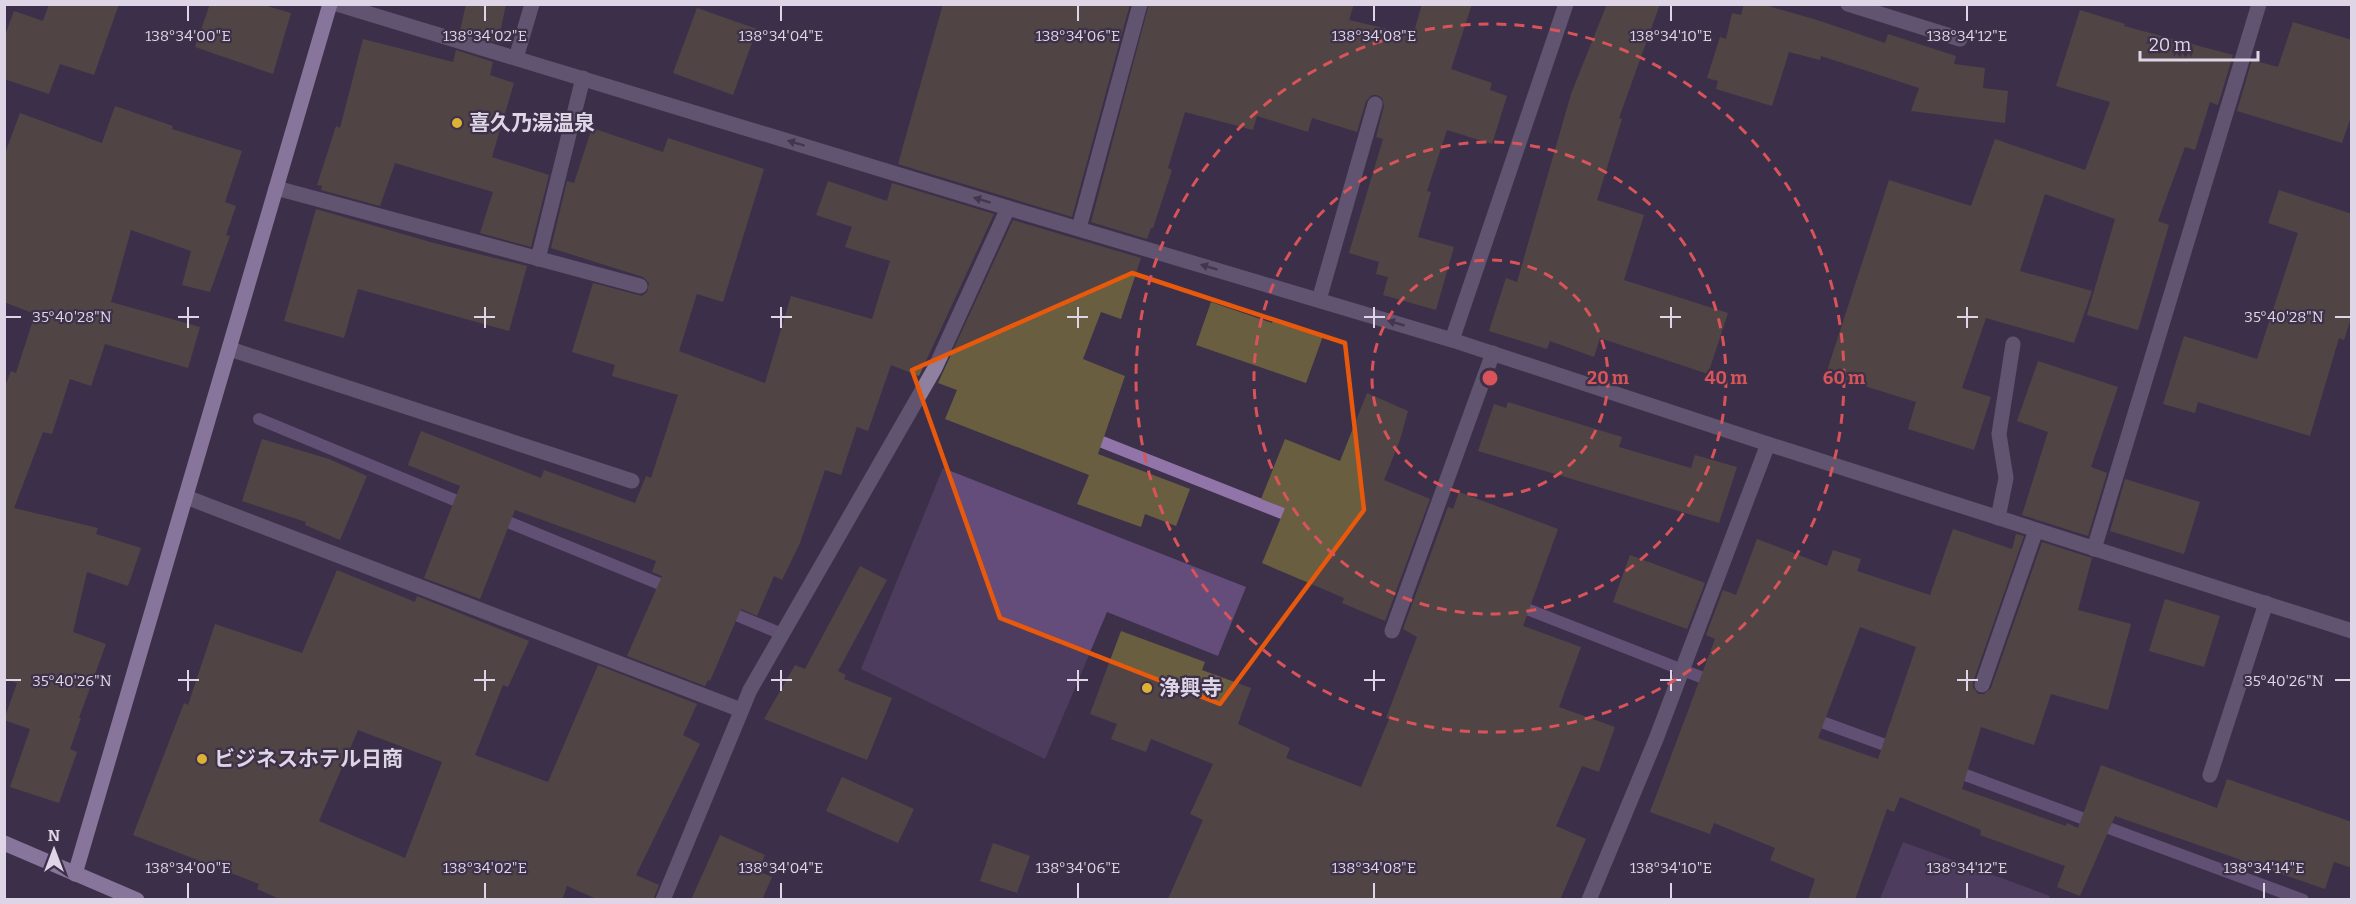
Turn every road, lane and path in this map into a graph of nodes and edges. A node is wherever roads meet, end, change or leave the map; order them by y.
1 (330, 4) edge
2 (337, 4) edge
3 (532, 4) edge
4 (1140, 4) edge
5 (1566, 4) edge
6 (1848, 4) edge
7 (2259, 4) edge
8 (1960, 39) dead end
9 (516, 58) junction
10 (583, 78) junction
11 (1376, 104) dead end
12 (276, 188) junction
13 (1008, 208) junction
14 (1079, 228) junction
15 (538, 258) junction
16 (640, 286) dead end
17 (1319, 300) junction
18 (1452, 340) junction
19 (2013, 344) dead end
20 (230, 349) junction
21 (1493, 353) junction
22 (1768, 444) junction
23 (632, 481) dead end
24 (186, 497) junction
25 (1998, 518) junction
26 (2036, 530) junction
27 (2094, 549) junction
28 (2266, 603) junction
29 (1392, 631) dead end
30 (2352, 631) edge
31 (1982, 685) dead end
32 (741, 710) junction
33 (2210, 775) dead end
34 (4, 843) edge
35 (75, 874) junction
36 (137, 900) edge
37 (663, 900) edge
38 (1589, 900) edge

1 - 12 main road
2 - 9 street
3 - 9 street
4 - 14 street
5 - 18 street
6 - 8 street
7 - 27 street
9 - 10 street
13 -> 10 street
10 - 15 street
11 - 17 street
12 - 15 street
12 - 20 main road
13 - 14 street
13 - 32 street
17 -> 14 street
15 - 16 street
18 -> 17 street
18 - 21 street
19 - 25 street
20 - 23 street
20 - 24 main road
21 - 22 street
21 - 29 street
22 - 25 street
22 - 38 street
24 - 32 street
24 - 35 main road
25 - 26 street
26 - 27 street
26 - 31 street
27 - 28 street
28 - 30 street
28 - 33 street
32 - 37 street
34 - 35 main road
35 - 36 main road

